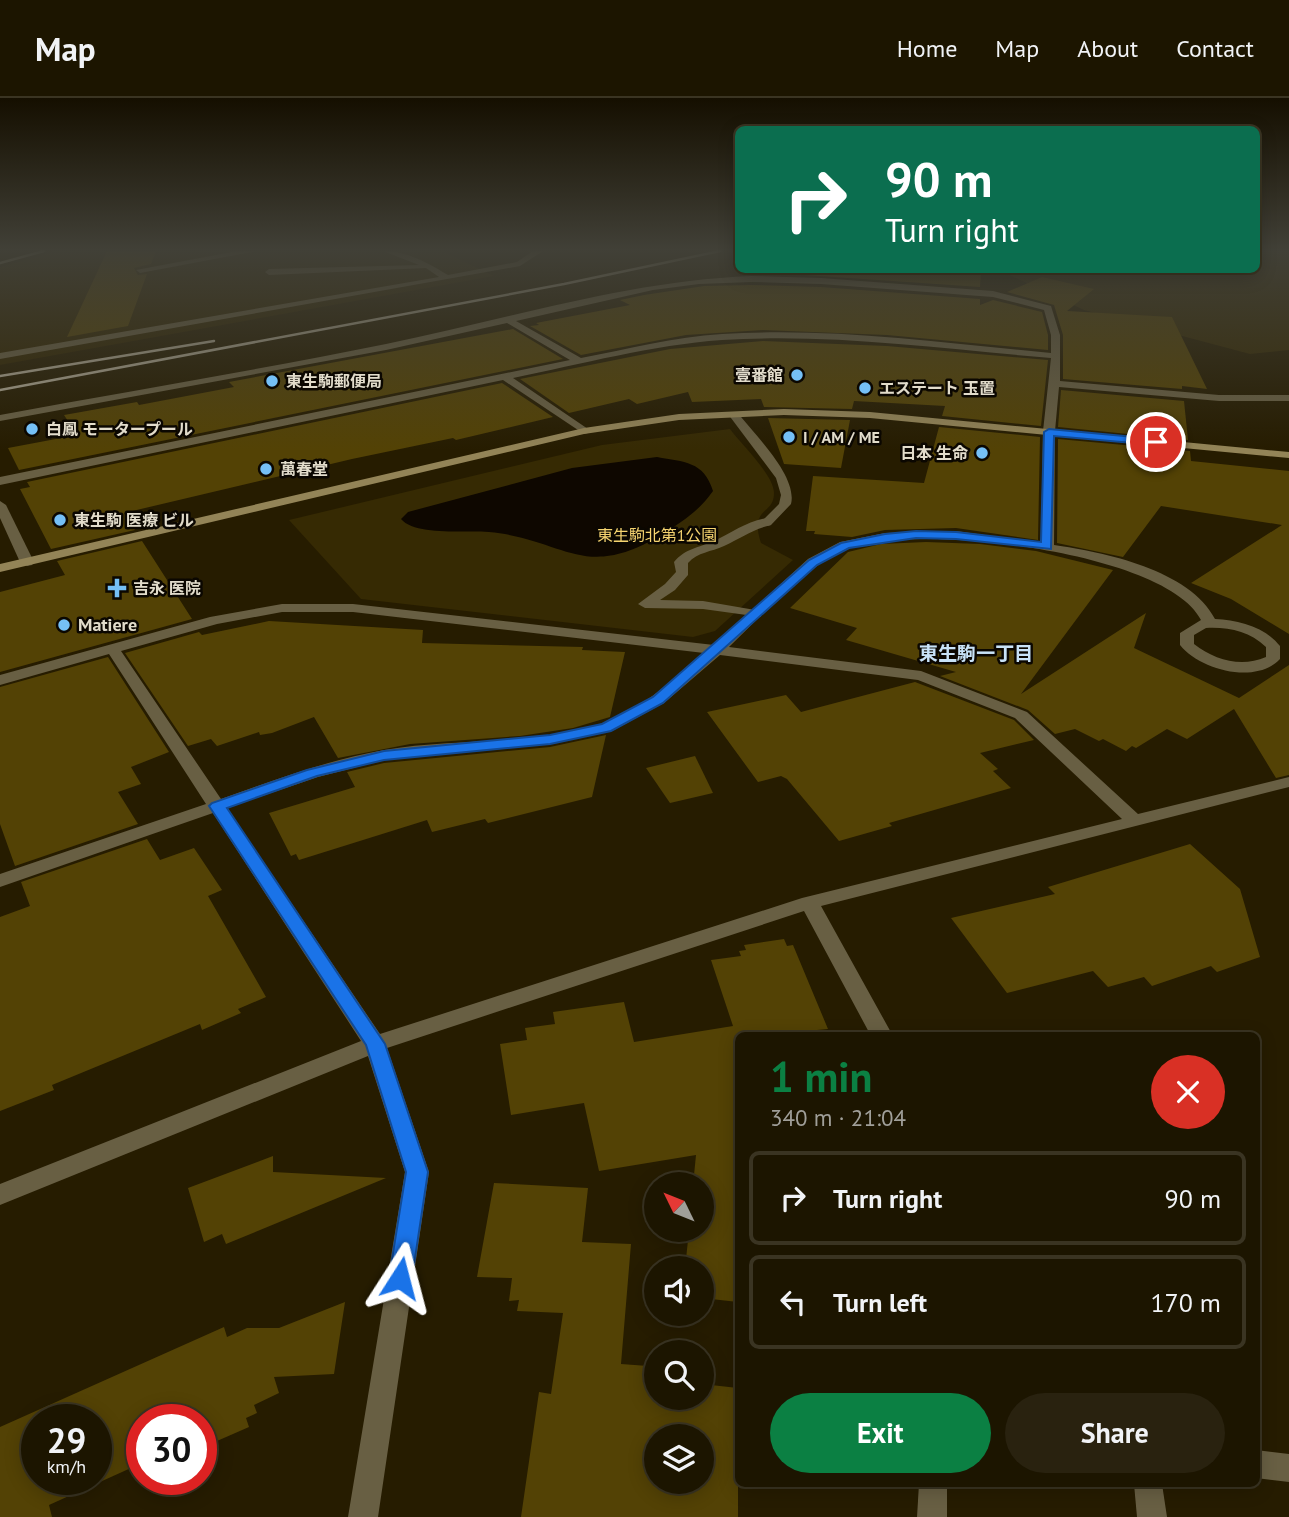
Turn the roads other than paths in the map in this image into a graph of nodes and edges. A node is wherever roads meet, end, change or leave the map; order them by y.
1 (222, 317) edge
2 (526, 317) edge
3 (1053, 317) edge
4 (510, 321) junction
5 (0, 356) edge
6 (1057, 356) junction
7 (580, 362) junction
8 (505, 377) junction
9 (1052, 383) junction
10 (1289, 398) edge
11 (733, 414) junction
12 (0, 418) edge
13 (584, 431) junction
14 (1049, 432) junction
15 (1289, 455) edge
16 (0, 481) edge
17 (0, 505) edge
18 (1047, 546) junction
19 (27, 562) junction
20 (0, 568) edge
21 (756, 614) junction
22 (1210, 624) junction
23 (112, 648) junction
24 (718, 650) junction
25 (0, 680) edge
26 (1289, 782) edge
27 (217, 806) junction
28 (1135, 821) junction
29 (0, 881) edge
30 (809, 903) junction
31 (880, 1032) edge
32 (375, 1044) junction
33 (0, 1195) edge
34 (1260, 1464) edge
35 (1289, 1468) edge
36 (933, 1487) edge
37 (1148, 1487) edge
38 (363, 1517) edge
39 (932, 1517) edge
40 (1152, 1517) edge

1 - 5 street
2 - 4 street
3 - 6 street
4 - 7 street
4 - 12 street
6 - 7 street
6 - 9 street
7 - 8 street
8 - 13 street
8 - 16 street
9 - 10 street
9 - 14 street
11 - 13 street
11 - 14 street
11 - 21 street
13 - 19 street
14 - 15 street
14 - 18 street
17 - 19 street
18 - 21 street
18 - 22 street
19 - 20 street
21 - 24 street
22 - 22 street
23 - 24 street
23 - 25 street
23 - 27 street
24 - 27 street
24 - 28 street
26 - 28 street
27 - 29 street
27 - 32 street
28 - 30 street
30 - 31 street
30 - 32 street
32 - 33 street
32 - 38 street
34 - 35 street
36 - 39 street
37 - 40 street

